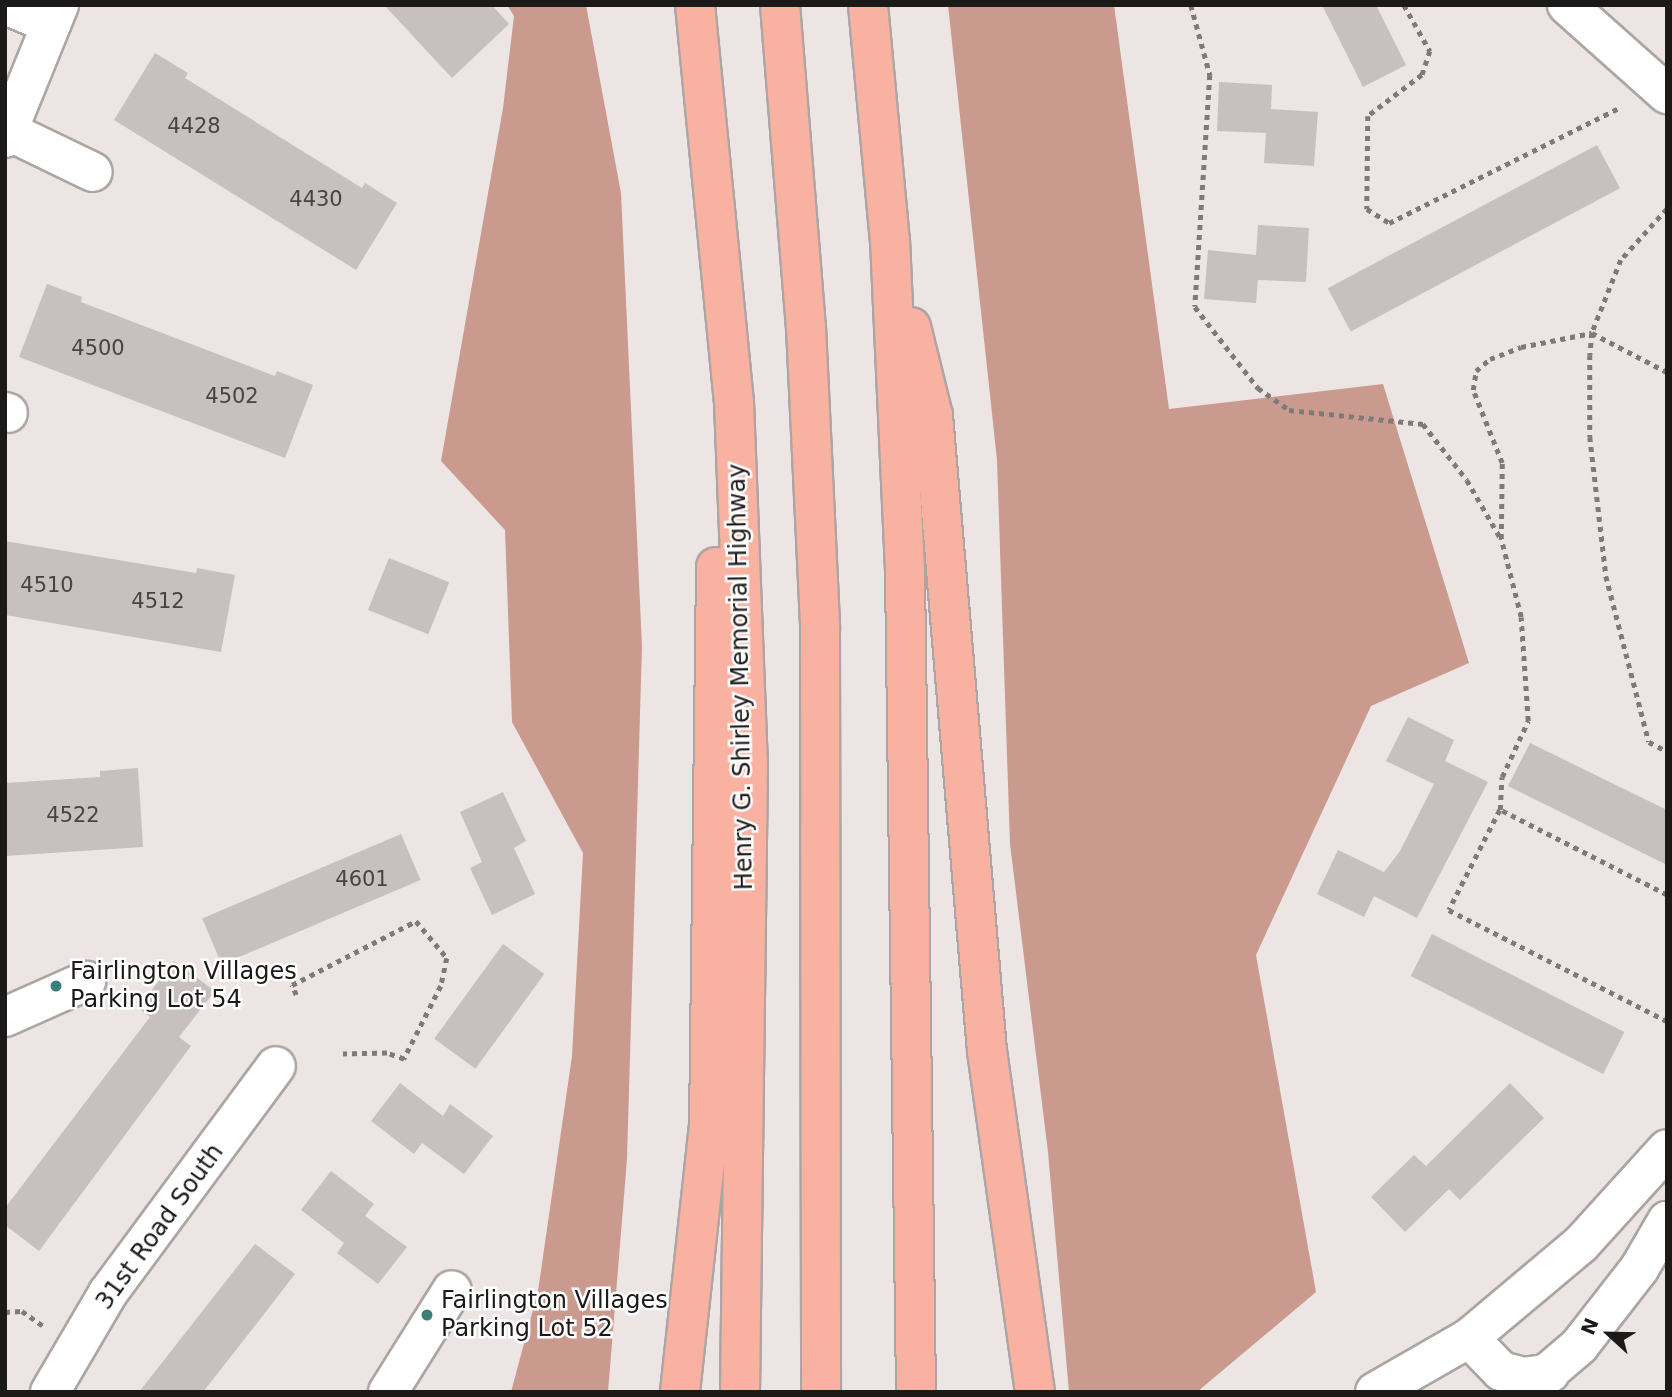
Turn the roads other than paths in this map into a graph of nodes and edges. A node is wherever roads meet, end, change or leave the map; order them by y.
1 (5, 5) edge
2 (695, 5) edge
3 (780, 5) edge
4 (868, 5) edge
5 (1567, 5) edge
6 (55, 15) edge
7 (1667, 94) edge
8 (7, 135) edge
9 (93, 172) dead end
10 (717, 229) junction
11 (891, 240) junction
12 (86, 981) dead end
13 (5, 1017) edge
14 (276, 1066) dead end
15 (1667, 1149) edge
16 (1667, 1221) edge
17 (452, 1290) dead end
18 (1469, 1338) junction
19 (1537, 1383) edge
20 (50, 1392) edge
21 (388, 1392) edge
22 (680, 1392) edge
23 (740, 1392) edge
24 (821, 1392) edge
25 (916, 1392) edge
26 (1035, 1392) edge
27 (1376, 1392) edge

1 - 6 street
2 - 10 highway, Henry G. Shirley Memorial Highway
3 - 24 highway
4 - 11 highway
5 - 7 street
6 - 8 street
8 - 9 street
10 - 22 highway
10 - 23 highway, Henry G. Shirley Memorial Highway
11 - 25 highway
11 - 26 highway
12 - 13 street
14 - 20 street, 31st Road South
15 - 18 street
16 - 19 street
17 - 21 street
18 - 19 street
18 - 27 street

